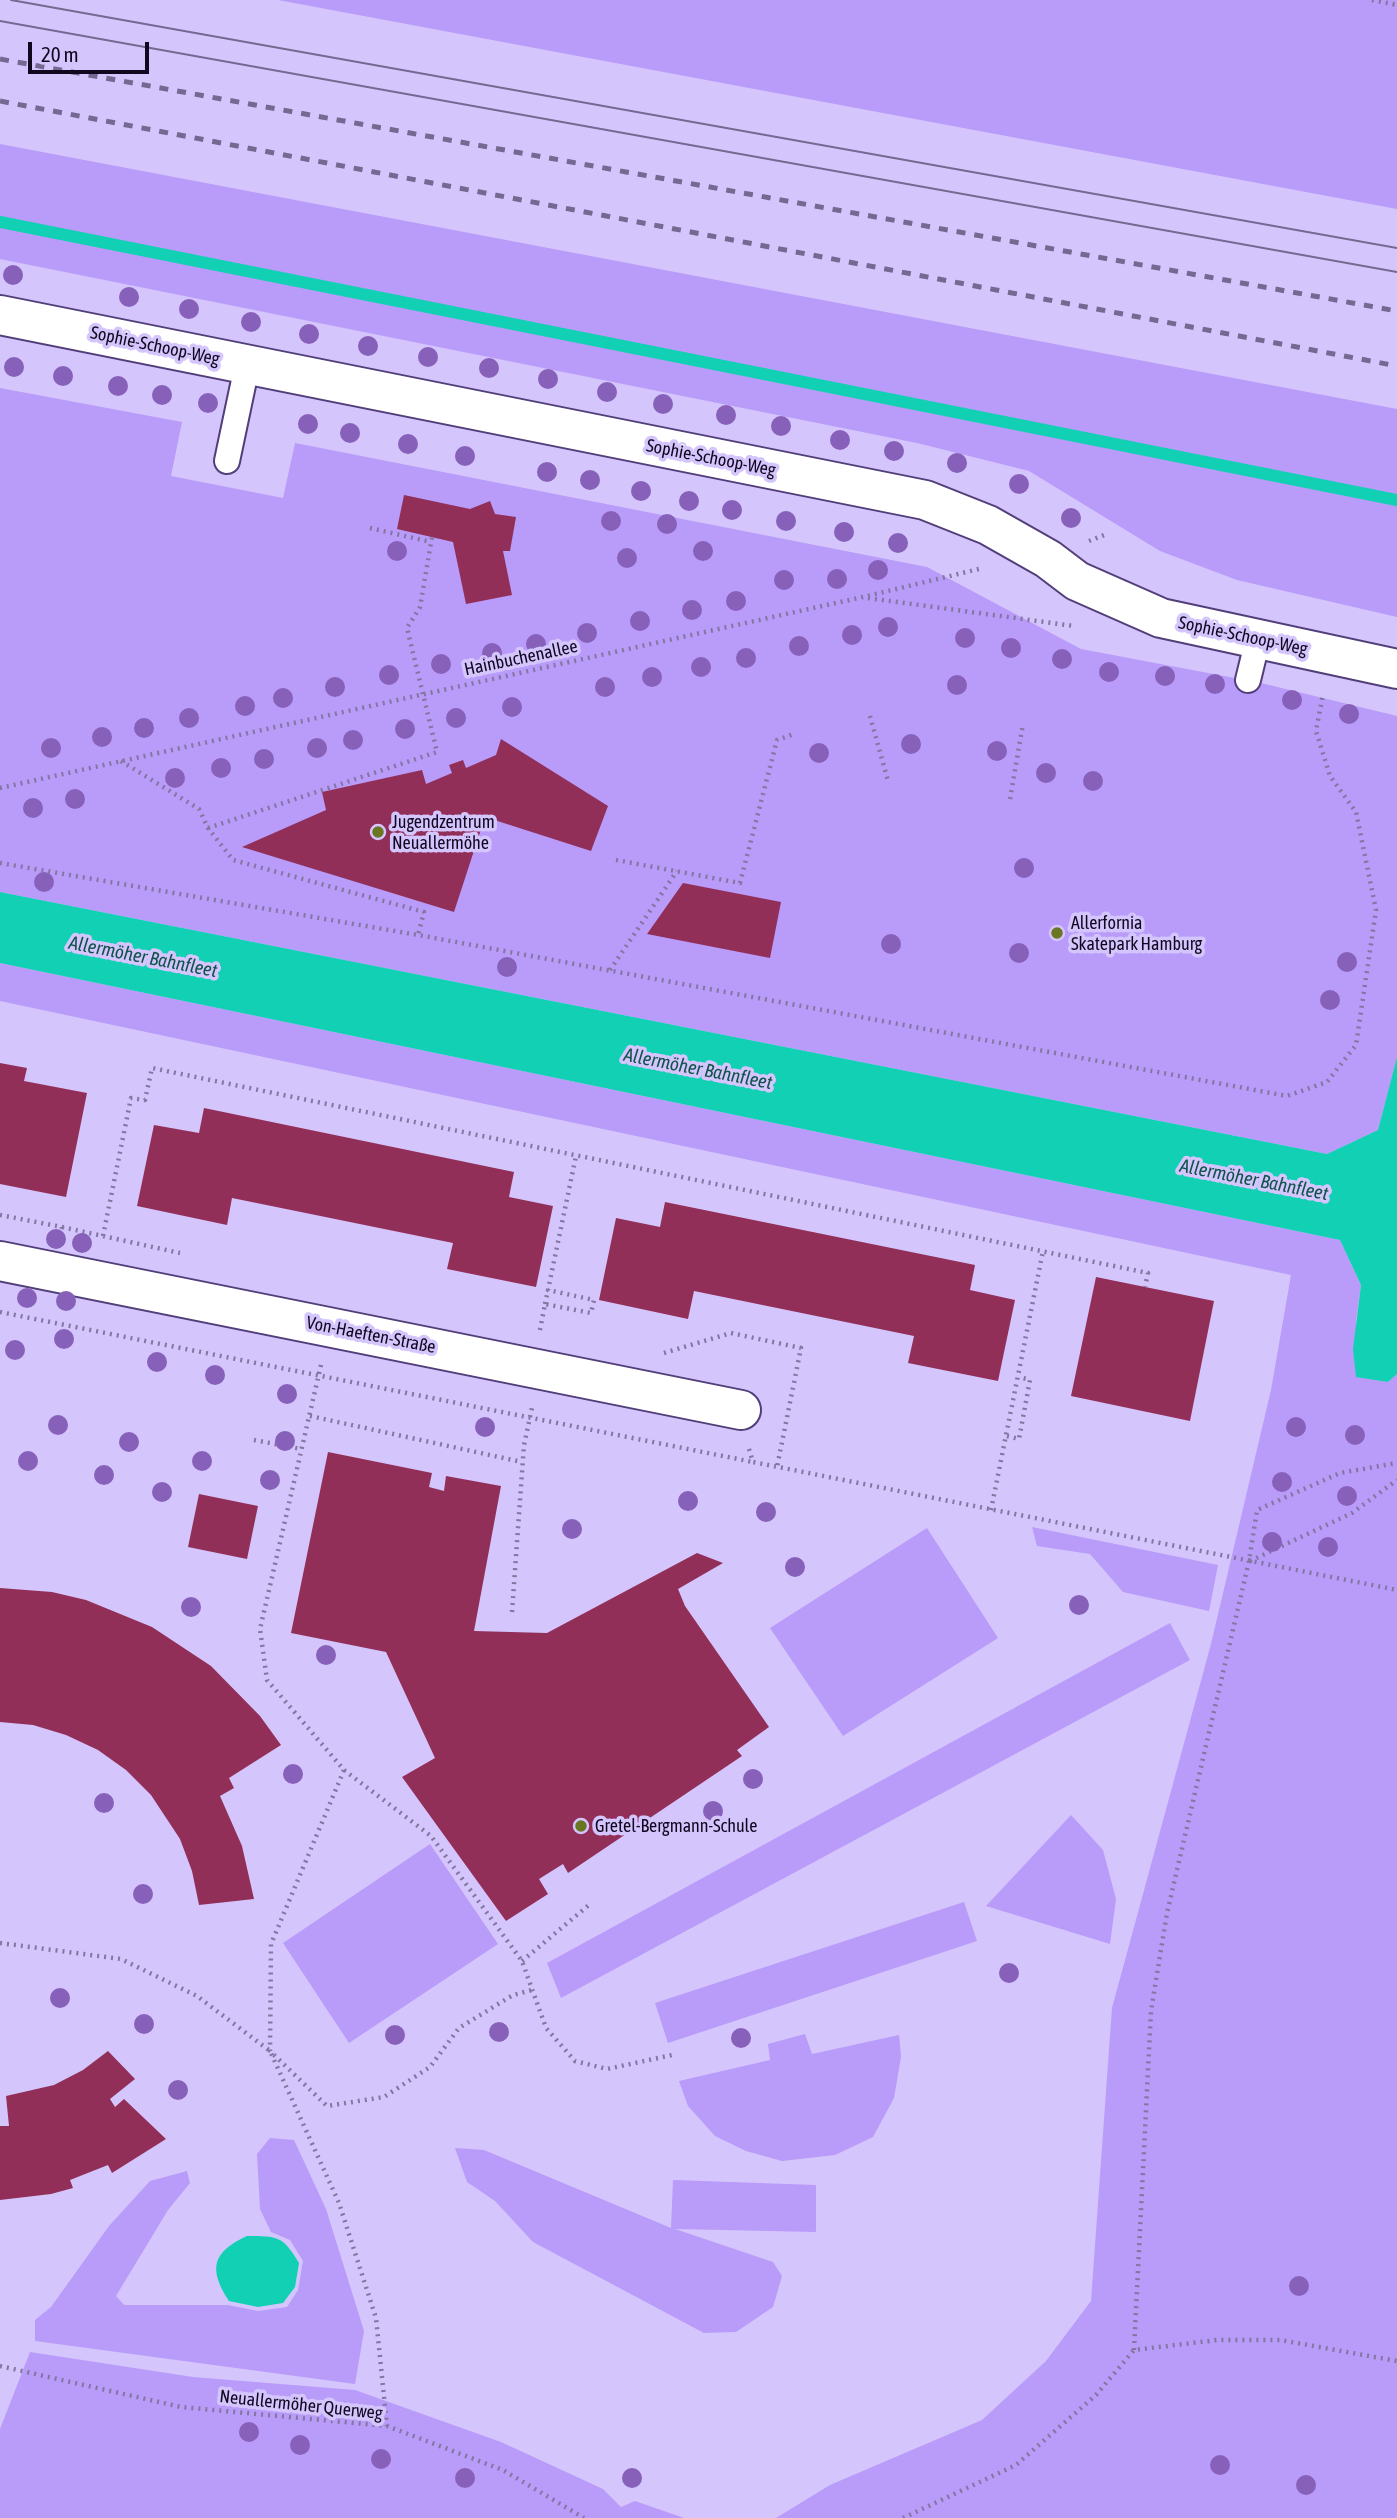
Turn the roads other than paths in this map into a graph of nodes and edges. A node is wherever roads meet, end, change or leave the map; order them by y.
1 (0, 314) edge
2 (247, 366) junction
3 (227, 461) dead end
4 (1258, 639) junction
5 (1397, 669) edge
6 (1248, 681) dead end
7 (0, 1261) edge
8 (741, 1410) road end

1 - 2 street, Sophie-Schoop-Weg
2 - 3 lane
2 - 4 street, Sophie-Schoop-Weg
4 - 5 street, Sophie-Schoop-Weg
4 - 6 lane
7 - 8 street, Von-Haeften-Straße

